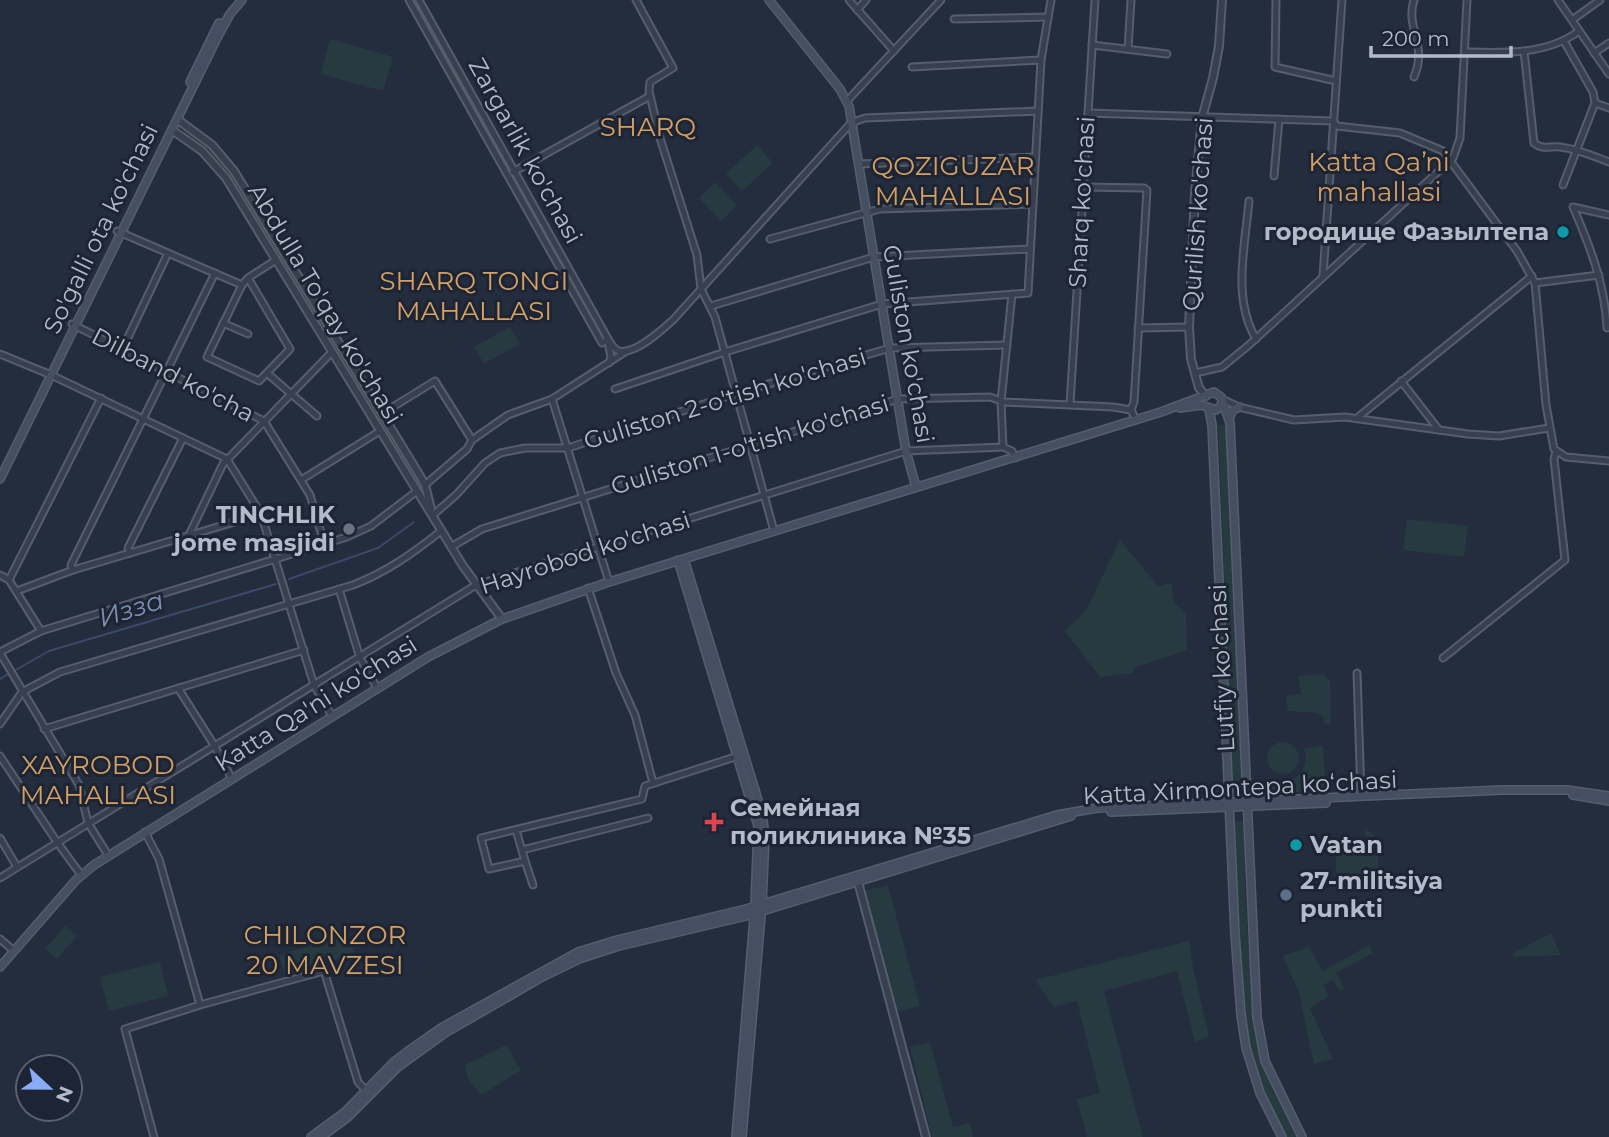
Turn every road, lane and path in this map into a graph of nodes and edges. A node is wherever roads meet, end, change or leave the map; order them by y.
1 (236, 0) edge
2 (242, 0) edge
3 (409, 0) edge
4 (419, 0) edge
5 (636, 0) edge
6 (763, 0) edge
7 (769, 0) edge
8 (849, 0) edge
9 (866, 0) edge
10 (941, 0) edge
11 (1051, 0) edge
12 (1095, 0) edge
13 (1131, 0) edge
14 (1222, 0) edge
15 (1276, 0) edge
16 (1342, 0) edge
17 (1414, 0) edge
18 (1468, 0) edge
19 (1558, 0) edge
20 (1600, 0) edge
21 (857, 10) junction
22 (1048, 17) junction
23 (954, 19) dead end
24 (1572, 20) junction
25 (1579, 31) junction
26 (1564, 41) junction
27 (1609, 43) edge
28 (1092, 45) junction
29 (1128, 49) junction
30 (894, 51) junction
31 (1524, 51) junction
32 (1466, 52) junction
33 (1594, 52) junction
34 (1167, 54) dead end
35 (451, 58) junction
36 (444, 61) junction
37 (1041, 61) junction
38 (912, 67) dead end
39 (1609, 74) edge
40 (1414, 77) dead end
41 (1336, 81) junction
42 (650, 96) junction
43 (847, 101) junction
44 (1595, 103) junction
45 (1609, 108) edge
46 (1038, 111) junction
47 (1088, 113) junction
48 (175, 118) junction
49 (1202, 118) junction
50 (1279, 119) junction
51 (1333, 121) junction
52 (851, 123) junction
53 (186, 125) junction
54 (170, 129) junction
55 (180, 135) junction
56 (1576, 149) junction
57 (1035, 157) junction
58 (1451, 160) junction
59 (1609, 162) edge
60 (859, 164) junction
61 (514, 171) junction
62 (508, 175) junction
63 (1274, 176) dead end
64 (1563, 185) dead end
65 (1083, 187) junction
66 (1249, 201) dead end
67 (1033, 204) junction
68 (866, 211) junction
69 (1609, 215) edge
70 (119, 232) junction
71 (770, 239) dead end
72 (1030, 249) junction
73 (168, 253) junction
74 (874, 257) junction
75 (276, 260) junction
76 (215, 273) junction
77 (1532, 275) junction
78 (1599, 275) junction
79 (1322, 277) junction
80 (248, 278) junction
81 (1535, 284) junction
82 (240, 288) junction
83 (701, 289) junction
84 (1012, 294) junction
85 (882, 304) junction
86 (711, 306) junction
87 (223, 323) junction
88 (328, 324) junction
89 (74, 325) junction
90 (1189, 327) junction
91 (1138, 328) junction
92 (1607, 328) edge
93 (319, 330) junction
94 (248, 334) dead end
95 (608, 339) junction
96 (1256, 339) junction
97 (1007, 345) junction
98 (123, 348) junction
99 (890, 348) junction
100 (628, 351) junction
101 (332, 352) junction
102 (725, 352) junction
103 (0, 354) edge
104 (606, 366) junction
105 (166, 370) junction
106 (1195, 373) junction
107 (49, 374) junction
108 (268, 374) junction
109 (1401, 381) junction
110 (1199, 388) junction
111 (615, 389) dead end
112 (290, 394) junction
113 (735, 394) junction
114 (1206, 396) junction
115 (101, 398) junction
116 (1196, 398) junction
117 (552, 399) junction
118 (898, 399) junction
119 (1222, 399) junction
120 (1001, 401) junction
121 (1070, 404) junction
122 (1238, 407) junction
123 (1214, 408) junction
124 (1131, 410) junction
125 (1161, 412) junction
126 (383, 413) junction
127 (317, 416) dead end
128 (1230, 418) junction
129 (1357, 418) junction
130 (143, 419) junction
131 (1136, 420) junction
132 (264, 421) junction
133 (1549, 428) junction
134 (1439, 430) junction
135 (380, 431) junction
136 (183, 438) junction
137 (472, 439) junction
138 (749, 447) junction
139 (1003, 447) junction
140 (568, 448) junction
141 (906, 451) junction
142 (1556, 451) junction
143 (1014, 457) junction
144 (410, 458) junction
145 (227, 459) junction
146 (1609, 461) edge
147 (400, 464) junction
148 (0, 470) edge
149 (0, 479) edge
150 (301, 480) junction
151 (425, 485) junction
152 (916, 487) junction
153 (417, 491) junction
154 (583, 497) junction
155 (764, 497) junction
156 (261, 514) junction
157 (433, 515) junction
158 (441, 531) junction
159 (774, 531) junction
160 (188, 536) junction
161 (324, 544) junction
162 (451, 547) junction
163 (598, 548) junction
164 (130, 553) junction
165 (275, 559) junction
166 (681, 559) junction
167 (73, 570) junction
168 (0, 575) edge
169 (9, 580) junction
170 (609, 582) junction
171 (476, 585) junction
172 (588, 588) junction
173 (339, 589) junction
174 (17, 591) junction
175 (289, 604) junction
176 (502, 619) junction
177 (41, 631) junction
178 (304, 650) junction
179 (0, 652) edge
180 (360, 658) junction
181 (1443, 658) dead end
182 (1357, 673) dead end
183 (314, 685) junction
184 (178, 688) junction
185 (377, 688) junction
186 (22, 692) junction
187 (332, 716) junction
188 (0, 723) edge
189 (44, 729) junction
190 (214, 745) junction
191 (741, 755) junction
192 (0, 757) edge
193 (232, 779) junction
194 (653, 783) junction
195 (1501, 792) junction
196 (1361, 796) junction
197 (1609, 799) edge
198 (1248, 804) junction
199 (1231, 805) junction
200 (648, 818) dead end
201 (88, 823) junction
202 (516, 830) junction
203 (145, 832) junction
204 (0, 838) edge
205 (57, 842) junction
206 (522, 850) junction
207 (108, 855) junction
208 (525, 861) junction
209 (17, 867) junction
210 (81, 875) junction
211 (0, 878) edge
212 (857, 878) junction
213 (533, 885) dead end
214 (758, 909) junction
215 (0, 939) edge
216 (14, 951) junction
217 (0, 967) edge
218 (200, 1005) junction
219 (367, 1093) junction
220 (154, 1137) edge
221 (311, 1137) edge
222 (321, 1137) edge
223 (736, 1137) edge
224 (742, 1137) edge
225 (926, 1137) edge
226 (1282, 1137) edge
227 (1302, 1137) edge

1 - 48 main road, So'galli ota ko'chasi
2 - 48 main road, So'galli ota ko'chasi
3 - 36 street, Zargarlik ko'chasi
4 - 35 street, Zargarlik ko'chasi
5 - 42 street
6 - 52 main road, Guliston ko'chasi
7 - 43 main road, Guliston ko'chasi
8 - 21 street
9 - 21 street
10 - 30 street
11 - 22 street
12 - 28 street, Sharq ko'chasi
13 - 29 street
14 - 49 street, Qurilish ko'chasi
15 - 41 street
16 - 41 street
17 - 40 street
18 - 32 street
19 - 24 street
20 - 24 street
21 - 30 street
22 - 23 street
22 - 37 street
24 - 25 street
25 - 26 street
25 - 33 street
26 - 31 street
26 - 44 street
27 - 33 street
28 - 29 street
28 - 47 street, Sharq ko'chasi
29 - 34 street
30 - 43 street
31 - 32 street
31 - 56 street
32 - 58 street
33 - 39 street
35 - 36 street
35 - 61 street, Zargarlik ko'chasi
36 - 62 street, Zargarlik ko'chasi
37 - 38 street
37 - 46 street
41 - 51 street
42 - 61 street
42 - 83 street
43 - 52 main road, Guliston ko'chasi
44 - 45 street
44 - 56 street
46 - 52 street
46 - 57 street
47 - 49 street
47 - 65 street, Sharq ko'chasi
48 - 53 street, Abdulla To'qay ko'chasi
48 - 54 main road, So'galli ota ko'chasi
49 - 50 street
49 - 90 street, Qurilish ko'chasi
50 - 51 street
50 - 63 street
51 - 58 street
51 - 79 street
52 - 60 main road, Guliston ko'chasi
52 - 83 street
53 - 55 street
53 - 88 street, Abdulla To'qay ko'chasi
54 - 55 street, Abdulla To'qay ko'chasi
54 - 70 main road, So'galli ota ko'chasi
55 - 75 street, Abdulla To'qay ko'chasi
56 - 59 street
56 - 64 street
57 - 60 street
57 - 67 street
58 - 77 street
58 - 79 street
60 - 68 main road, Guliston ko'chasi
61 - 62 street
61 - 95 street, Zargarlik ko'chasi
62 - 95 street, Zargarlik ko'chasi
65 - 91 street
65 - 121 street, Sharq ko'chasi
66 - 96 street
67 - 68 street
67 - 72 street
68 - 71 street
68 - 74 main road, Guliston ko'chasi
69 - 78 street
70 - 73 street
70 - 89 main road, So'galli ota ko'chasi
72 - 74 street
72 - 84 street
73 - 76 street
73 - 98 street
74 - 85 main road, Guliston ko'chasi
74 - 86 street
75 - 80 street
75 - 93 street, Abdulla To'qay ko'chasi
76 - 82 street
76 - 105 street
77 - 81 street
77 - 109 street
78 - 81 street
78 - 92 street
79 - 96 street
80 - 82 street
80 - 108 street
81 - 133 street
82 - 87 street
83 - 86 street
83 - 100 street
84 - 85 street
84 - 97 street
85 - 99 main road, Guliston ko'chasi
85 - 102 street
86 - 102 street
87 - 94 street
87 - 108 street
88 - 93 street
88 - 126 street, Abdulla To'qay ko'chasi
89 - 98 street, Dilband ko'cha
89 - 107 main road, So'galli ota ko'chasi
90 - 91 street
90 - 106 street, Qurilish ko'chasi
91 - 124 street
93 - 101 street, Abdulla To'qay ko'chasi
95 - 100 street
95 - 104 street
96 - 106 street
97 - 99 street, Guliston 2-o'tish ko'chasi
97 - 120 street
98 - 105 street, Dilband ko'cha
99 - 113 street, Guliston 2-o'tish ko'chasi
99 - 118 main road, Guliston ko'chasi
100 - 104 street
101 - 112 street
101 - 135 street, Abdulla To'qay ko'chasi
102 - 111 street
102 - 113 street
103 - 107 street
104 - 117 street
105 - 130 street
105 - 132 street, Dilband ko'cha
106 - 110 street, Qurilish ko'chasi
107 - 115 street
107 - 148 main road, So'galli ota ko'chasi
107 - 149 main road, So'galli ota ko'chasi
108 - 112 street
109 - 129 street
109 - 134 street
110 - 114 street, Qurilish ko'chasi
110 - 116 street
112 - 127 street
112 - 132 street
113 - 138 street
113 - 140 street, Guliston 2-o'tish ko'chasi
114 - 116 main road
114 - 119 main road
114 - 123 main road
115 - 130 street
115 - 169 street
116 - 125 main road
117 - 137 street
117 - 140 street
118 - 120 street, Guliston 1-o'tish ko'chasi
118 - 138 street, Guliston 1-o'tish ko'chasi
118 - 141 main road, Guliston ko'chasi
119 - 122 street
119 - 123 main road, Lutfiy ko'chasi
120 - 121 street, Guliston 1-o'tish ko'chasi
120 - 139 street
121 - 124 street, Guliston 1-o'tish ko'chasi
122 - 123 street
122 - 128 main road
122 - 129 street
123 - 125 main road
123 - 128 main road, Lutfiy ko'chasi
123 - 199 main road, Lutfiy ko'chasi
124 - 131 street
125 - 131 main road, Katta Qa'ni ko'chasi
126 - 137 street
126 - 144 street, Abdulla To'qay ko'chasi
128 - 198 main road, Lutfiy ko'chasi
129 - 134 street
130 - 136 street
130 - 167 street
131 - 143 main road, Katta Qa'ni ko'chasi
132 - 145 street
132 - 150 street, Dilband ko'cha
133 - 134 street
133 - 142 street
135 - 147 street, Abdulla To'qay ko'chasi
135 - 150 street
136 - 145 street
136 - 164 street
137 - 151 street
138 - 154 street, Guliston 1-o'tish ko'chasi
138 - 155 street
139 - 141 street, Hayrobod ko'chasi
139 - 143 street
140 - 154 street
140 - 157 street, Guliston 2-o'tish ko'chasi
141 - 152 main road, Guliston ko'chasi
141 - 155 street, Hayrobod ko'chasi
142 - 146 street
142 - 181 street
143 - 152 main road, Katta Qa'ni ko'chasi
144 - 147 street
144 - 151 street, Abdulla To'qay ko'chasi
145 - 156 street
145 - 160 street
147 - 153 street, Abdulla To'qay ko'chasi
150 - 161 street, Dilband ko'cha
151 - 157 street, Abdulla To'qay ko'chasi
152 - 159 main road, Katta Qa'ni ko'chasi
153 - 157 street, Abdulla To'qay ko'chasi
153 - 161 street
154 - 162 street, Guliston 1-o'tish ko'chasi
154 - 163 street
155 - 159 street
155 - 163 street, Hayrobod ko'chasi
156 - 160 street
156 - 165 street
157 - 158 street, Abdulla To'qay ko'chasi
158 - 162 street, Abdulla To'qay ko'chasi
158 - 173 street
159 - 166 main road, Katta Qa'ni ko'chasi
160 - 164 street
161 - 165 street
162 - 171 street, Abdulla To'qay ko'chasi
163 - 170 street
163 - 171 street, Hayrobod ko'chasi
164 - 167 street
165 - 175 street
165 - 177 street
166 - 170 main road, Katta Qa'ni ko'chasi
166 - 191 main road
167 - 174 street
168 - 169 street
169 - 174 street
170 - 172 main road, Katta Qa'ni ko'chasi
171 - 176 street, Abdulla To'qay ko'chasi
171 - 180 street, Hayrobod ko'chasi
172 - 176 main road, Katta Qa'ni ko'chasi
172 - 194 street
173 - 175 street
173 - 180 street
174 - 177 street
175 - 178 street
175 - 186 street
176 - 185 main road, Katta Qa'ni ko'chasi
177 - 179 street
178 - 183 street
178 - 184 street
179 - 186 street
180 - 183 street, Hayrobod ko'chasi
180 - 185 street
182 - 196 street
183 - 187 street
183 - 190 street, Hayrobod ko'chasi
184 - 189 street
184 - 190 street
185 - 187 main road, Katta Qa'ni ko'chasi
186 - 188 street
186 - 189 street
187 - 193 main road, Katta Qa'ni ko'chasi
189 - 201 street
190 - 193 street
190 - 201 street, Hayrobod ko'chasi
191 - 194 street
191 - 214 main road
192 - 205 street
193 - 203 main road, Katta Qa'ni ko'chasi
194 - 202 street
195 - 196 main road, Katta Xirmontepa koʻchasi
195 - 197 main road, Katta Xirmontepa koʻchasi
195 - 198 main road, Katta Xirmontepa koʻchasi
196 - 198 main road, Katta Xirmontepa koʻchasi
198 - 199 main road, Katta Xirmontepa koʻchasi
198 - 227 main road, Lutfiy ko'chasi
199 - 212 main road, Katta Xirmontepa koʻchasi
199 - 226 main road, Lutfiy ko'chasi
200 - 206 street
201 - 205 street, Hayrobod ko'chasi
201 - 207 street
202 - 206 street
202 - 208 street
203 - 207 main road, Katta Qa'ni ko'chasi
203 - 218 street
204 - 209 street
205 - 209 street, Hayrobod ko'chasi
205 - 210 street
206 - 208 street
207 - 210 main road, Katta Qa'ni ko'chasi
208 - 213 street
209 - 211 street, Hayrobod ko'chasi
210 - 216 main road, Katta Qa'ni ko'chasi
212 - 214 main road, Katta Xirmontepa koʻchasi
212 - 225 street
214 - 219 main road, Katta Xirmontepa koʻchasi
214 - 219 main road, Katta Xirmontepa koʻchasi
214 - 223 main road
214 - 224 main road
215 - 216 street
216 - 217 main road, Katta Qa'ni ko'chasi
218 - 219 street
218 - 220 street
219 - 221 main road, Katta Xirmontepa koʻchasi
219 - 222 main road, Katta Xirmontepa koʻchasi

